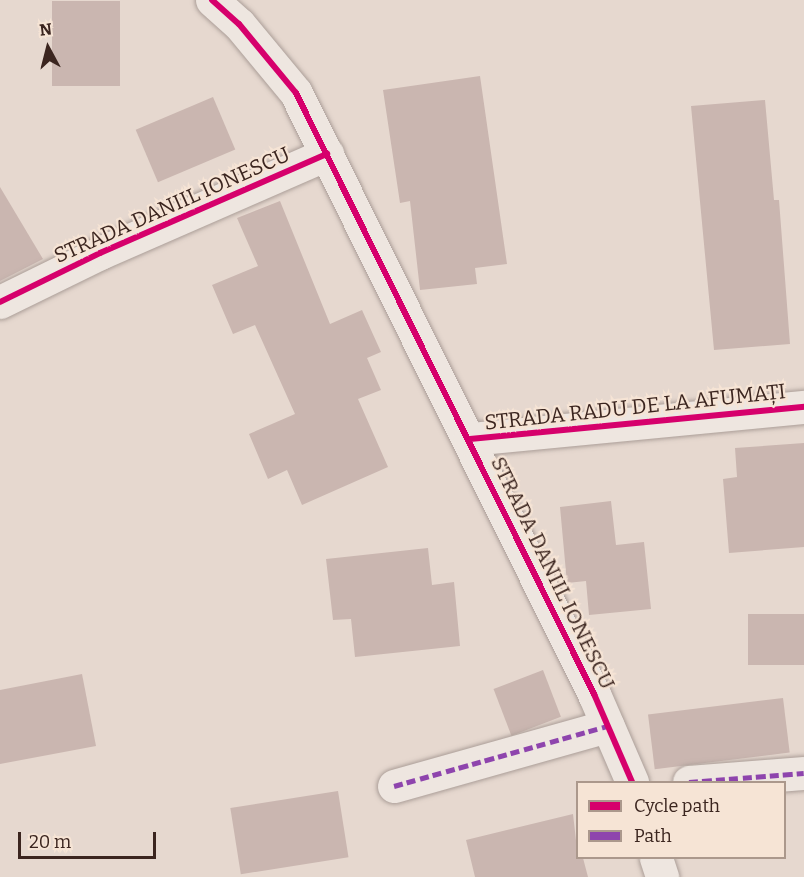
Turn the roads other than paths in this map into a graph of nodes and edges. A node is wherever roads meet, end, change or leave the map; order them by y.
1 (212, 0) edge
2 (327, 154) junction
3 (0, 302) edge
4 (804, 407) edge
5 (470, 440) junction
6 (608, 726) junction
7 (804, 773) edge
8 (631, 781) edge
9 (712, 781) edge
10 (394, 786) dead end
11 (656, 859) edge
12 (662, 877) edge

1 - 2 street, STRADA DANIIL IONESCU
2 - 3 street, STRADA DANIIL IONESCU
2 - 5 street, STRADA DANIIL IONESCU
4 - 5 street, STRADA RADU DE LA AFUMAȚI
5 - 6 street, STRADA DANIIL IONESCU
6 - 8 street, STRADA DANIIL IONESCU
6 - 10 street
7 - 9 street
11 - 12 street

